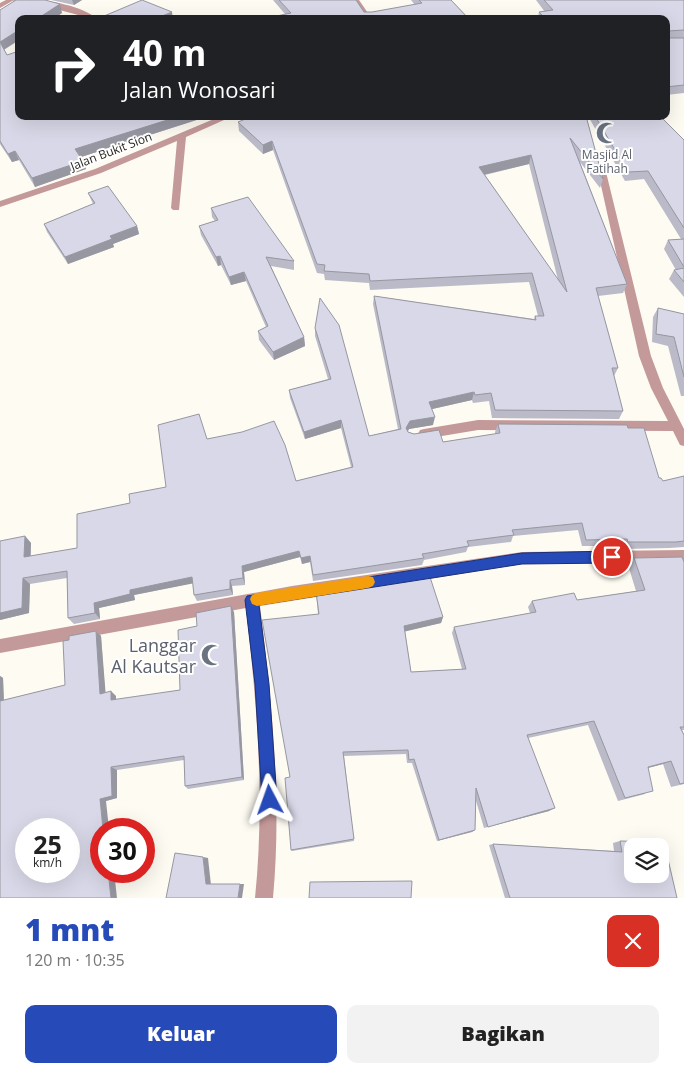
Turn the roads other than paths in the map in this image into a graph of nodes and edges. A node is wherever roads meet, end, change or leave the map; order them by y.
1 (10, 0) edge
2 (33, 0) edge
3 (356, 0) edge
4 (0, 6) edge
5 (86, 15) edge
6 (366, 15) edge
7 (220, 120) edge
8 (182, 136) junction
9 (602, 172) edge
10 (0, 204) edge
11 (176, 208) dead end
12 (676, 426) junction
13 (413, 435) edge
14 (684, 441) edge
15 (684, 556) edge
16 (252, 600) junction
17 (0, 646) edge
18 (264, 898) edge

1 - 4 street
2 - 5 street
3 - 6 street
7 - 8 street, Jalan Bukit Sion
8 - 10 street, Jalan Bukit Sion
8 - 11 street
9 - 12 street
12 - 13 street
12 - 14 street
15 - 16 street
16 - 17 street
16 - 18 street

